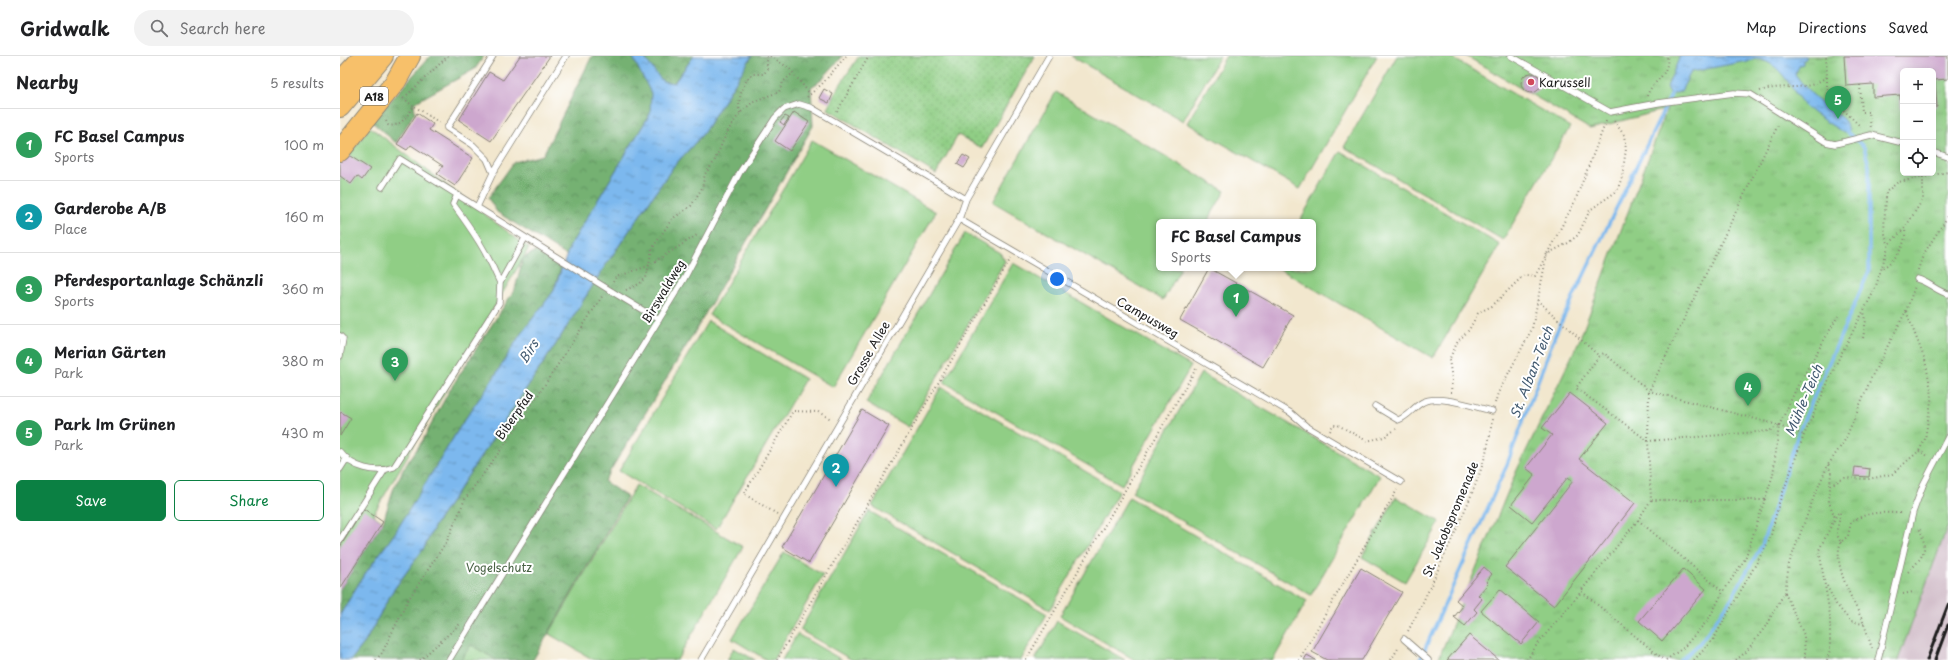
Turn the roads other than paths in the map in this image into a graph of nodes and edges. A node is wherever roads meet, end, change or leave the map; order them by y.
1 (364, 56) edge
2 (383, 56) edge
3 (409, 56) edge
4 (494, 56) edge
5 (566, 56) edge
6 (1049, 56) edge
7 (1511, 56) edge
8 (340, 82) edge
9 (340, 107) edge
10 (340, 135) edge
11 (1900, 143) edge
12 (340, 151) edge
13 (1936, 153) edge
14 (1948, 157) edge
15 (493, 173) junction
16 (382, 187) dead end
17 (457, 194) junction
18 (966, 198) junction
19 (477, 207) junction
20 (958, 219) junction
21 (525, 238) junction
22 (1917, 279) road end
23 (500, 283) junction
24 (1948, 294) edge
25 (659, 320) junction
26 (340, 336) edge
27 (340, 356) edge
28 (1375, 406) dead end
29 (1492, 411) road end
30 (1948, 437) edge
31 (340, 452) edge
32 (347, 458) junction
33 (340, 469) edge
34 (384, 471) junction
35 (1401, 482) road end
36 (340, 540) edge
37 (1404, 639) road end
38 (449, 660) edge
39 (701, 660) edge
40 (1428, 660) edge
41 (1878, 660) edge

1 - 8 highway
2 - 9 highway, A18
3 - 10 highway, A18
3 - 12 highway
4 - 15 lane
5 - 15 lane
6 - 18 lane, Grosse Allee
7 - 11 lane
13 - 14 lane
15 - 19 lane
16 - 17 lane
17 - 19 lane
17 - 23 lane
18 - 20 lane, Grosse Allee
18 - 25 lane, Birswaldweg
19 - 21 lane
20 - 35 lane, Campusweg
20 - 39 lane, Grosse Allee
21 - 23 lane
21 - 25 lane, bridge
22 - 24 lane
23 - 34 lane
25 - 38 lane, Birswaldweg
26 - 27 lane
28 - 29 lane
30 - 41 lane
31 - 32 lane
32 - 33 lane
32 - 34 lane
34 - 36 lane
37 - 40 lane

